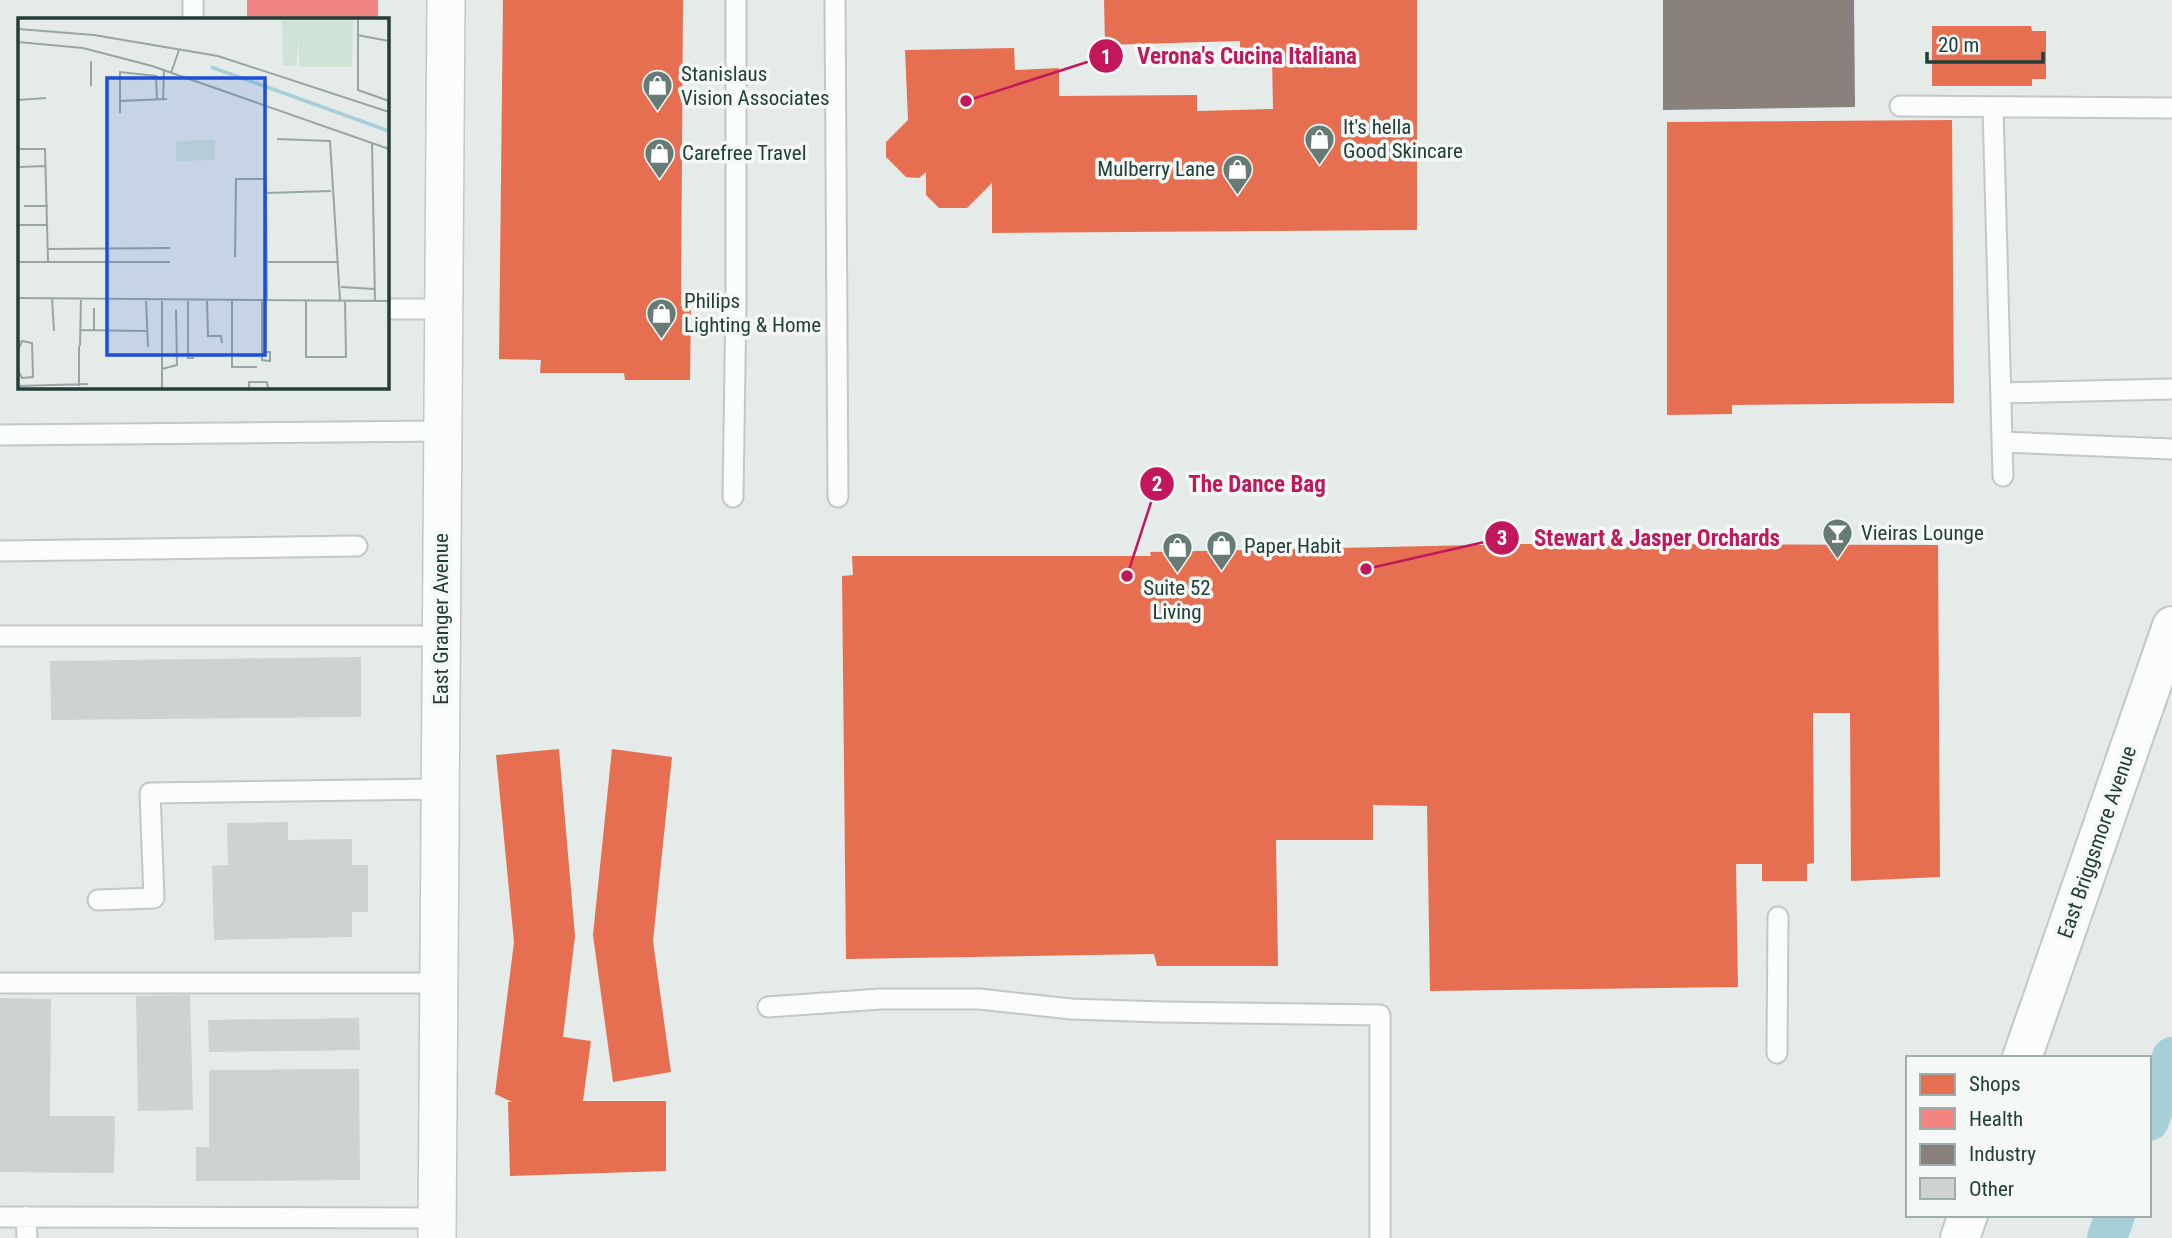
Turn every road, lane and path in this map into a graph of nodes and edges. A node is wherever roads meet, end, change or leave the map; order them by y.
1 (193, 0) edge
2 (446, 0) edge
3 (736, 0) edge
4 (835, 0) edge
5 (193, 18) edge
6 (1899, 106) dead end
7 (1993, 107) junction
8 (2172, 108) edge
9 (388, 309) edge
10 (444, 309) junction
11 (2172, 389) edge
12 (2001, 393) junction
13 (443, 431) junction
14 (0, 435) edge
15 (2003, 442) junction
16 (2172, 449) edge
17 (2003, 476) dead end
18 (733, 497) dead end
19 (838, 497) dead end
20 (357, 547) dead end
21 (0, 551) edge
22 (2172, 626) edge
23 (0, 636) edge
24 (441, 636) junction
25 (440, 789) junction
26 (98, 900) dead end
27 (1778, 917) dead end
28 (0, 983) edge
29 (438, 983) junction
30 (768, 1007) dead end
31 (1777, 1054) dead end
32 (2023, 1056) edge
33 (0, 1217) edge
34 (26, 1217) junction
35 (1967, 1217) edge
36 (437, 1228) edge
37 (27, 1238) edge
38 (1380, 1238) edge
39 (1960, 1238) edge

1 - 5 lane
2 - 10 street, East Granger Avenue
3 - 18 lane
4 - 19 lane
6 - 7 lane
7 - 8 lane
7 - 12 lane
9 - 10 lane
10 - 13 street, East Granger Avenue
11 - 12 lane
12 - 15 lane
13 - 14 lane
13 - 24 street, East Granger Avenue
15 - 16 lane
15 - 17 lane
20 - 21 lane
22 - 32 main road, East Briggsmore Avenue
23 - 24 lane
24 - 25 street, East Granger Avenue
25 - 26 lane
25 - 29 street, East Granger Avenue
27 - 31 lane
28 - 29 lane
29 - 36 street, East Granger Avenue
30 - 38 lane
33 - 34 lane
34 - 36 lane
34 - 37 lane
35 - 39 main road

